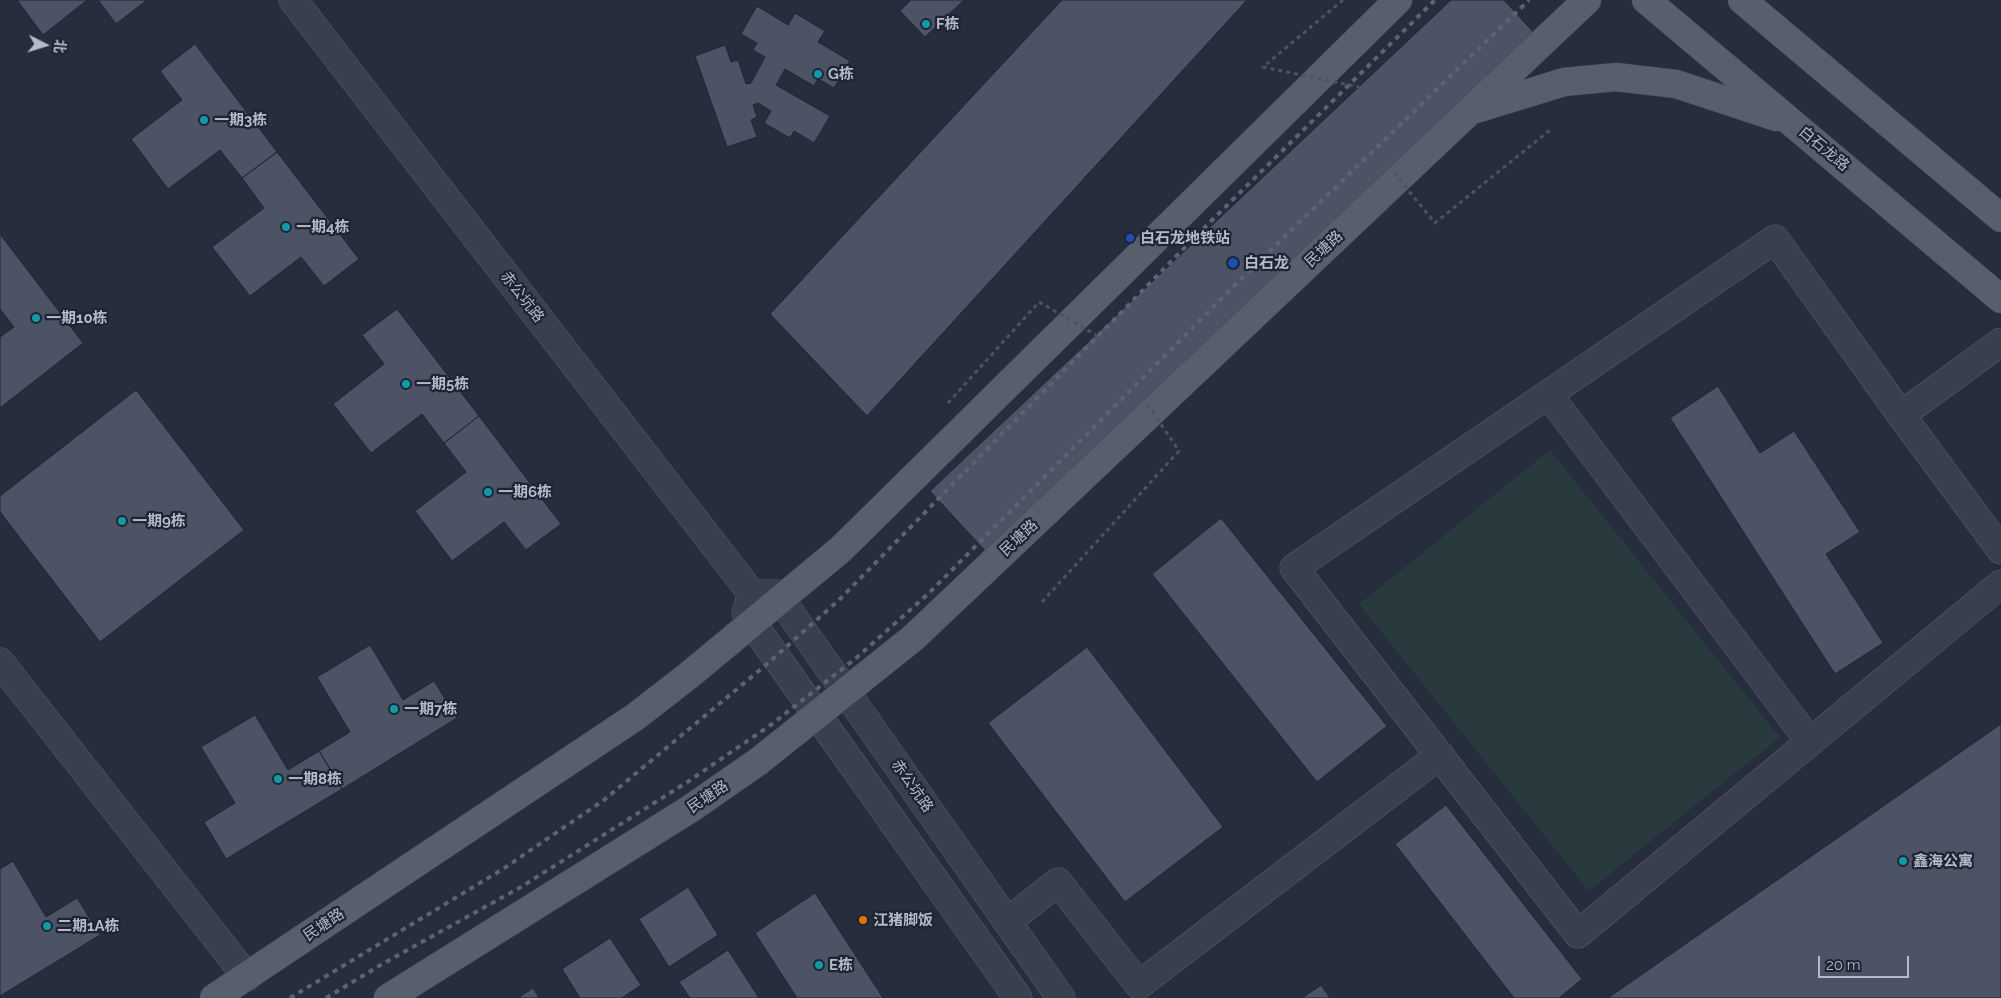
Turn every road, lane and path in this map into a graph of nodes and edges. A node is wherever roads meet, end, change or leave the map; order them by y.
1 (293, 0) edge
2 (1343, 0) edge
3 (1398, 0) edge
4 (1587, 0) edge
5 (1646, 0) edge
6 (1742, 0) edge
7 (1359, 87) dead end
8 (1470, 111) junction
9 (1790, 121) junction
10 (1550, 130) dead end
11 (1394, 173) dead end
12 (2001, 218) edge
13 (2001, 299) edge
14 (1096, 335) dead end
15 (2001, 342) edge
16 (1548, 394) junction
17 (948, 403) dead end
18 (1148, 405) dead end
19 (1901, 415) junction
20 (2001, 550) edge
21 (2001, 584) edge
22 (752, 594) junction
23 (780, 599) junction
24 (1042, 602) dead end
25 (752, 623) junction
26 (0, 662) edge
27 (846, 692) junction
28 (818, 715) junction
29 (1810, 742) junction
30 (1440, 755) junction
31 (1007, 922) junction
32 (246, 977) junction
33 (214, 998) edge
34 (388, 998) edge
35 (1018, 998) edge
36 (1061, 998) edge

1 - 22 street, 赤公坑路
2 - 7 path, bridge
3 - 23 main road, 民塘路
4 - 8 main road, 民塘路
5 - 9 main road, 白石龙路
6 - 12 main road
8 - 9 main road
8 - 27 main road, 民塘路
9 - 13 main road, 白石龙路
10 - 11 path, bridge
14 - 17 path, bridge
15 - 19 street
16 - 19 street
16 - 29 street
16 - 30 street
18 - 24 path, bridge
19 - 20 street
21 - 29 street
22 - 23 street
22 - 25 street
23 - 25 main road, 民塘路
23 - 27 street, 赤公坑路
25 - 28 street
25 - 32 main road, 民塘路
26 - 32 street
27 - 28 main road, 民塘路
27 - 31 street, 赤公坑路
28 - 34 main road, 民塘路
28 - 35 street
29 - 30 street
30 - 31 street
31 - 36 street, 赤公坑路
32 - 33 main road, 民塘路

